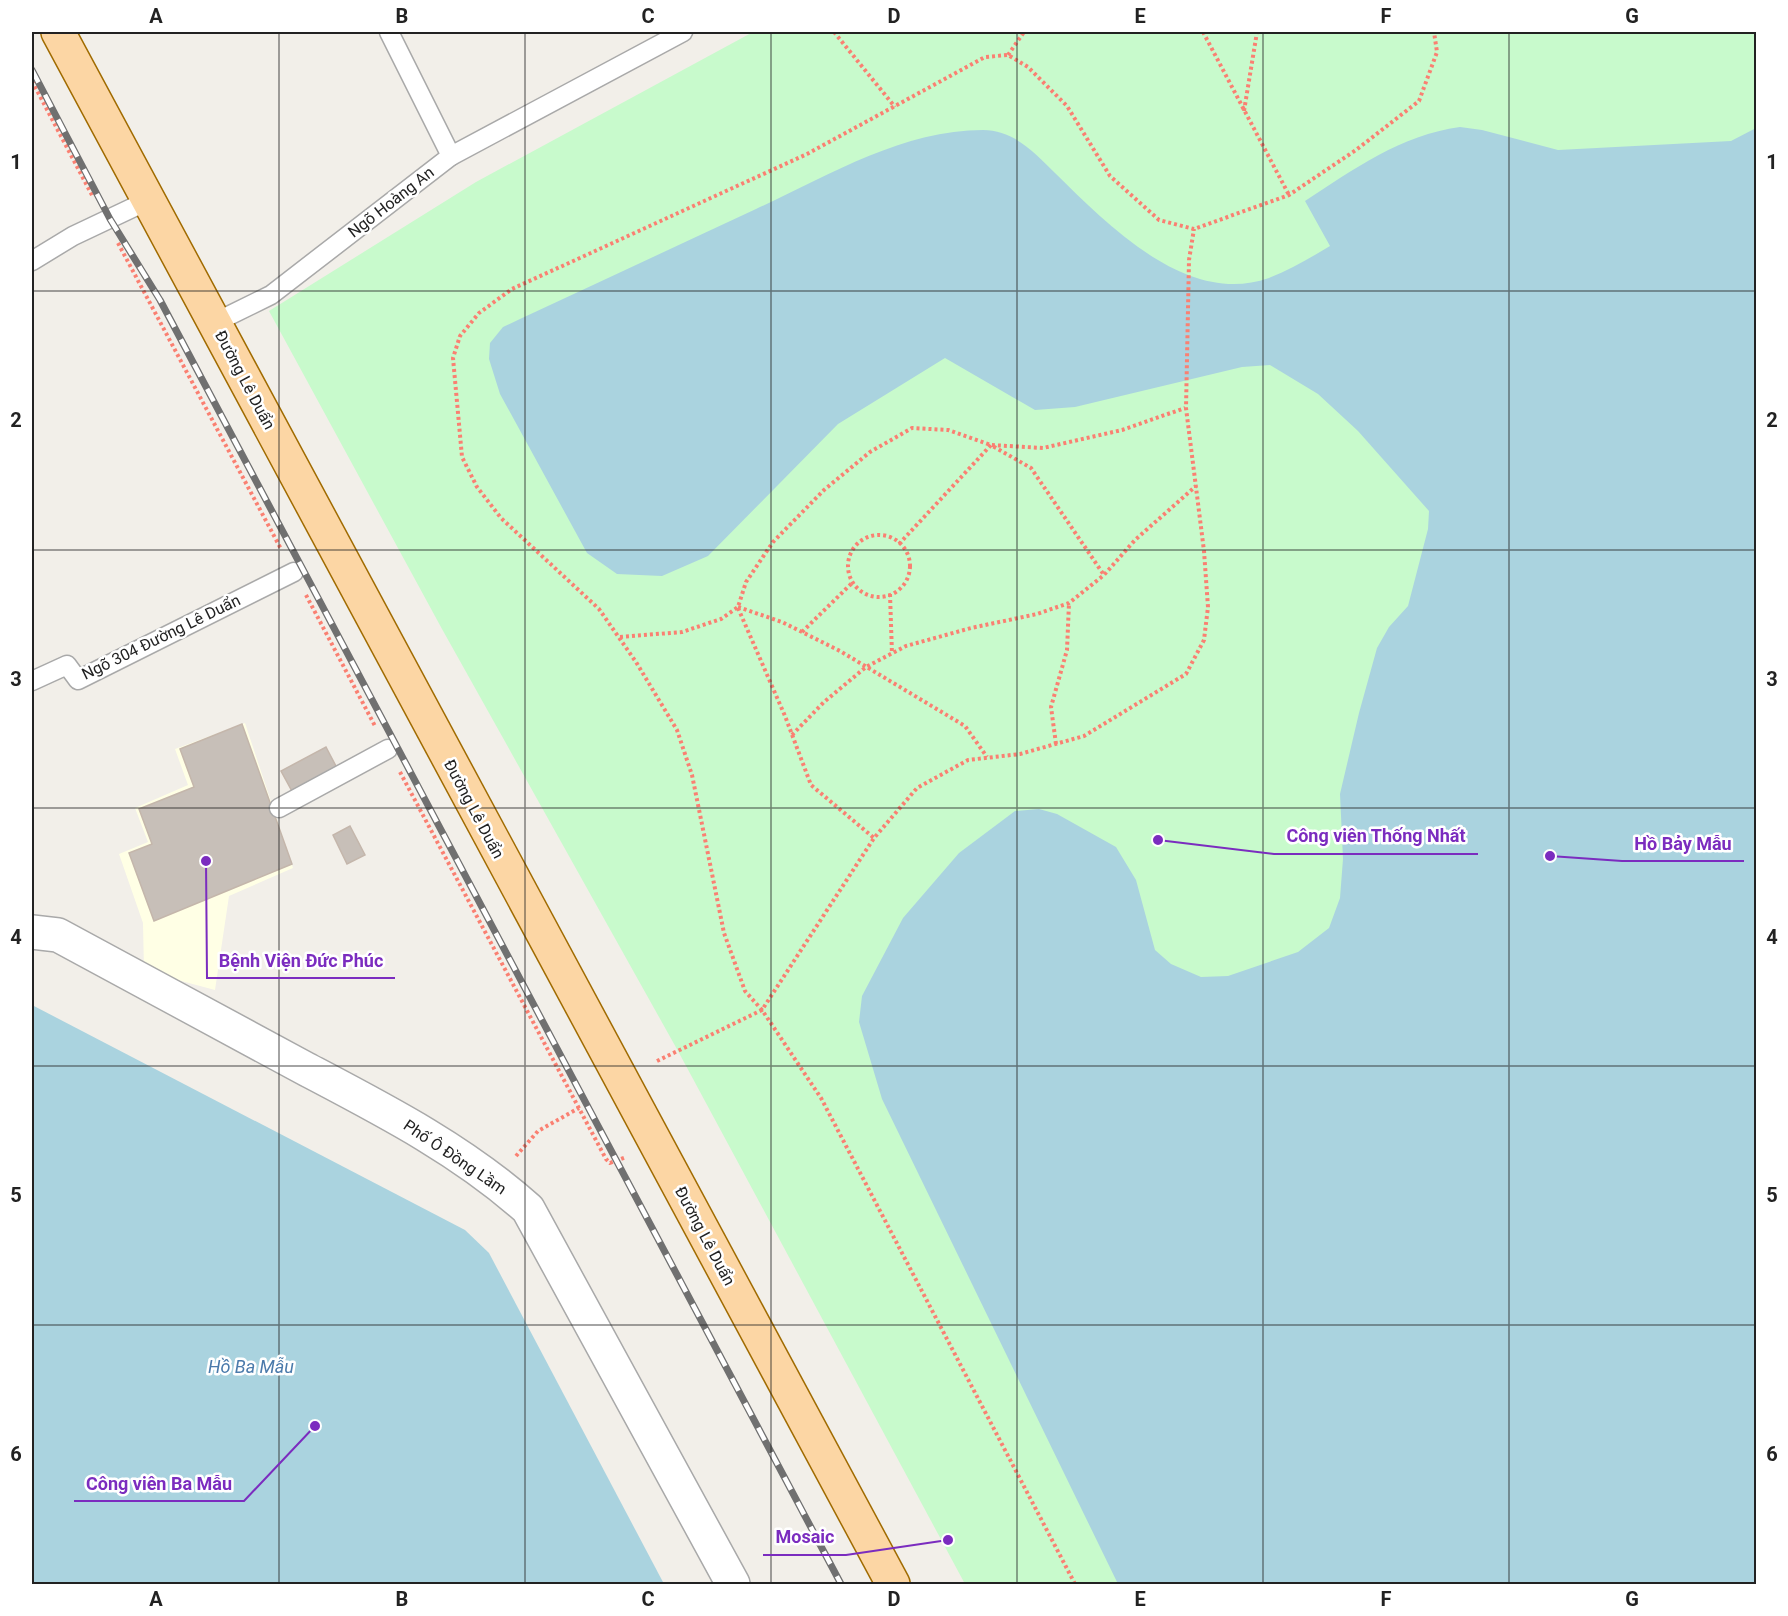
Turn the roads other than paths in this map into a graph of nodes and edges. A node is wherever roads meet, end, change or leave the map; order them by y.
1 (58, 32) edge
2 (389, 32) edge
3 (683, 32) edge
4 (451, 156) junction
5 (148, 200) junction
6 (32, 261) edge
7 (214, 323) junction
8 (294, 572) road end
9 (32, 681) edge
10 (388, 749) road end
11 (279, 808) dead end
12 (32, 932) edge
13 (733, 1584) edge
14 (893, 1584) edge

1 - 5 main road, Đường Lê Duẩn
2 - 4 lane, Ngõ Hoàng An
3 - 4 lane
4 - 7 lane, Ngõ Hoàng An
5 - 6 lane
5 - 7 main road, Đường Lê Duẩn
7 - 14 main road, Đường Lê Duẩn
8 - 9 lane, Ngõ 304 Đường Lê Duẩn
10 - 11 lane
12 - 13 street, Phố Ô Đồng Lầm

